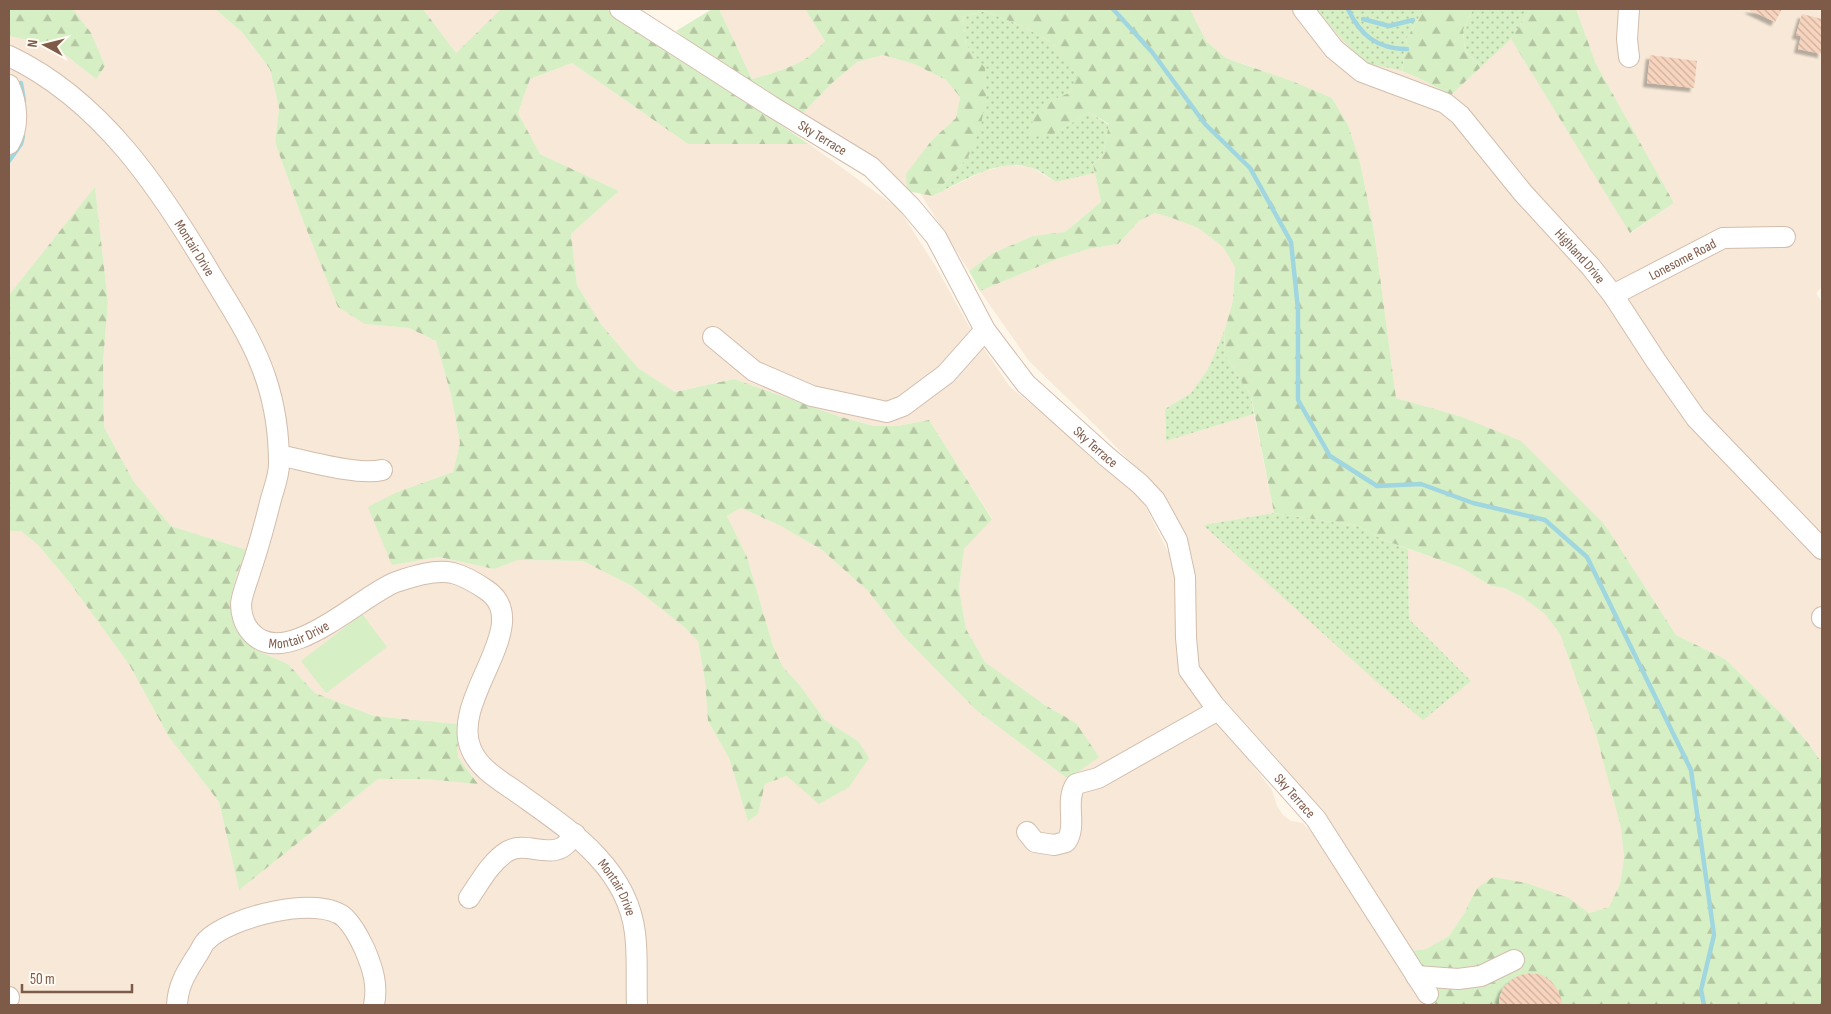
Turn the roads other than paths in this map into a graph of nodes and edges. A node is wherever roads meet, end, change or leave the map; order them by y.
1 (620, 9) edge
2 (1303, 9) edge
3 (1630, 9) edge
4 (9, 56) edge
5 (1629, 57) dead end
6 (9, 85) edge
7 (9, 144) edge
8 (1785, 237) dead end
9 (1613, 296) junction
10 (985, 330) junction
11 (713, 338) dead end
12 (279, 455) junction
13 (382, 470) dead end
14 (1822, 549) edge
15 (1218, 710) junction
16 (1027, 832) dead end
17 (575, 834) junction
18 (469, 898) dead end
19 (1514, 960) dead end
20 (1416, 976) junction
21 (1428, 994) dead end
22 (177, 1005) edge
23 (374, 1005) edge
24 (637, 1005) edge

1 - 10 street, Sky Terrace
2 - 9 street, Highland Drive
3 - 5 street
4 - 12 street, Montair Drive
6 - 7 street
8 - 9 street, Lonesome Road
9 - 14 street, Highland Drive
10 - 11 street
10 - 15 street, Sky Terrace
12 - 13 street
12 - 17 street, Montair Drive
15 - 16 street
15 - 20 street, Sky Terrace
17 - 18 street
17 - 24 street, Montair Drive
19 - 20 street
20 - 21 street, Sky Terrace
22 - 23 street

